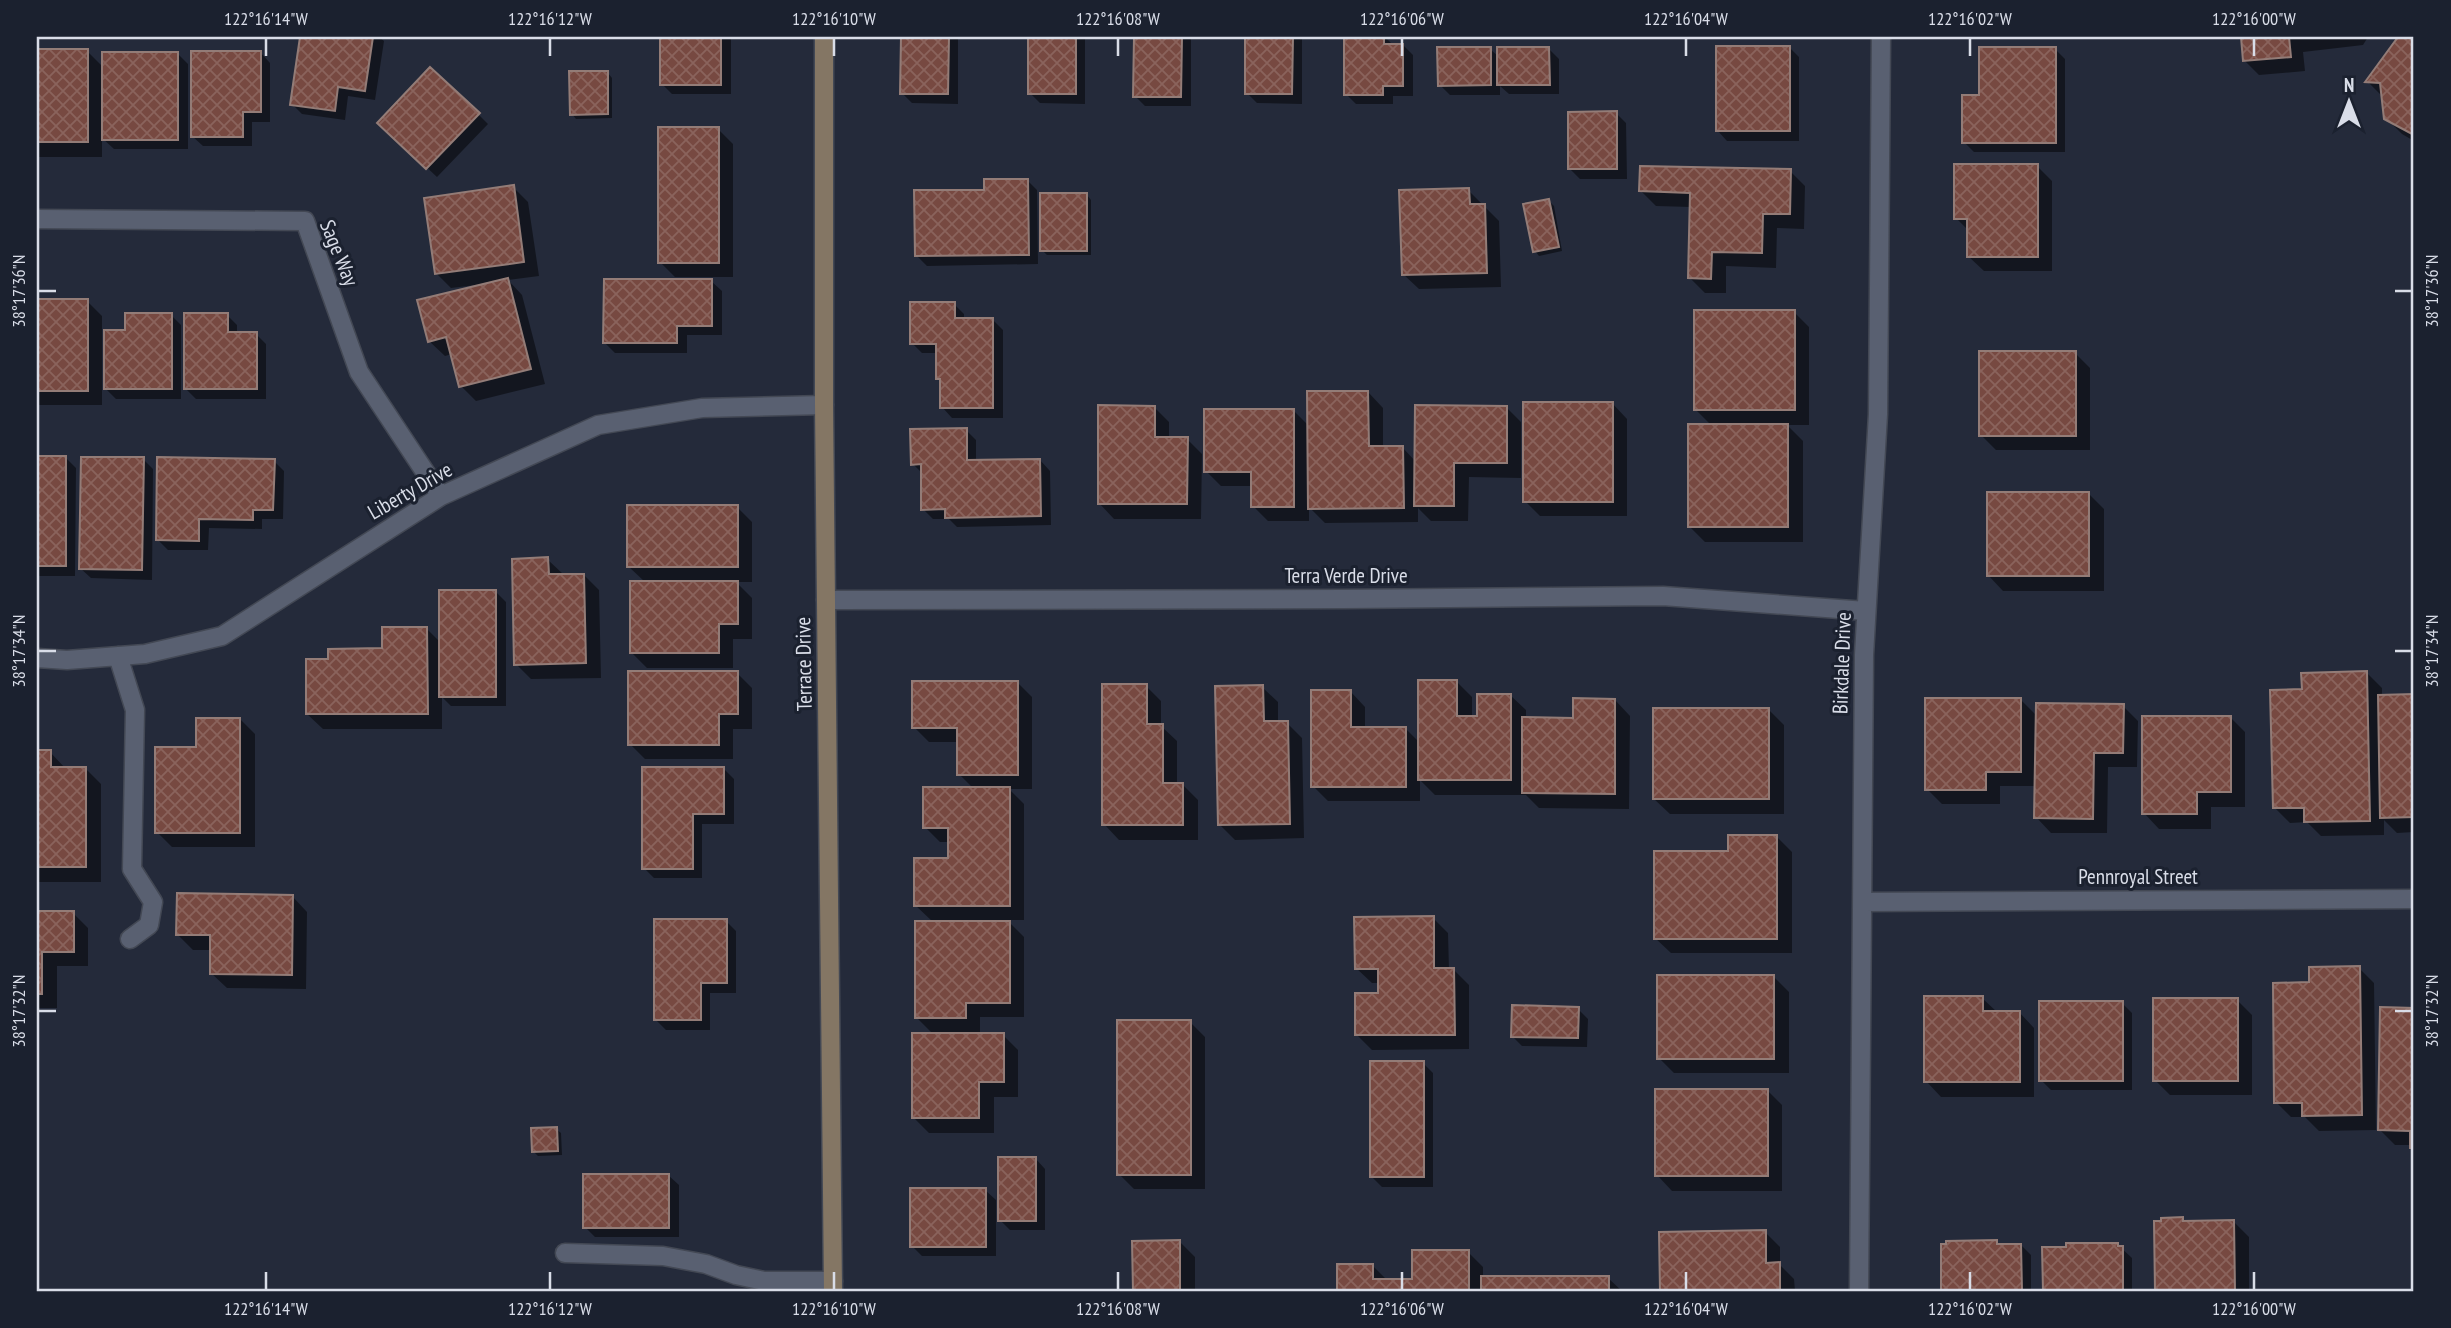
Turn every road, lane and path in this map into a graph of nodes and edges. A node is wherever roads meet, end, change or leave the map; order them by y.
1 (824, 37) edge
2 (1881, 37) edge
3 (37, 219) edge
4 (824, 405) junction
5 (441, 496) junction
6 (826, 600) junction
7 (1866, 611) junction
8 (118, 656) junction
9 (37, 658) edge
10 (2414, 899) edge
11 (1862, 902) junction
12 (130, 939) dead end
13 (565, 1253) dead end
14 (833, 1286) edge
15 (1859, 1291) edge

1 - 4 street, Terrace Drive
2 - 7 street, Birkdale Drive
3 - 5 street, Sage Way
4 - 5 street, Liberty Drive
4 - 6 street, Terrace Drive
5 - 8 street, Liberty Drive
6 - 7 street, Terra Verde Drive
6 - 14 street, Terrace Drive
7 - 11 street, Birkdale Drive
8 - 9 street, Liberty Drive
8 - 12 street
10 - 11 street, Pennroyal Street
11 - 15 street, Birkdale Drive
13 - 14 street

